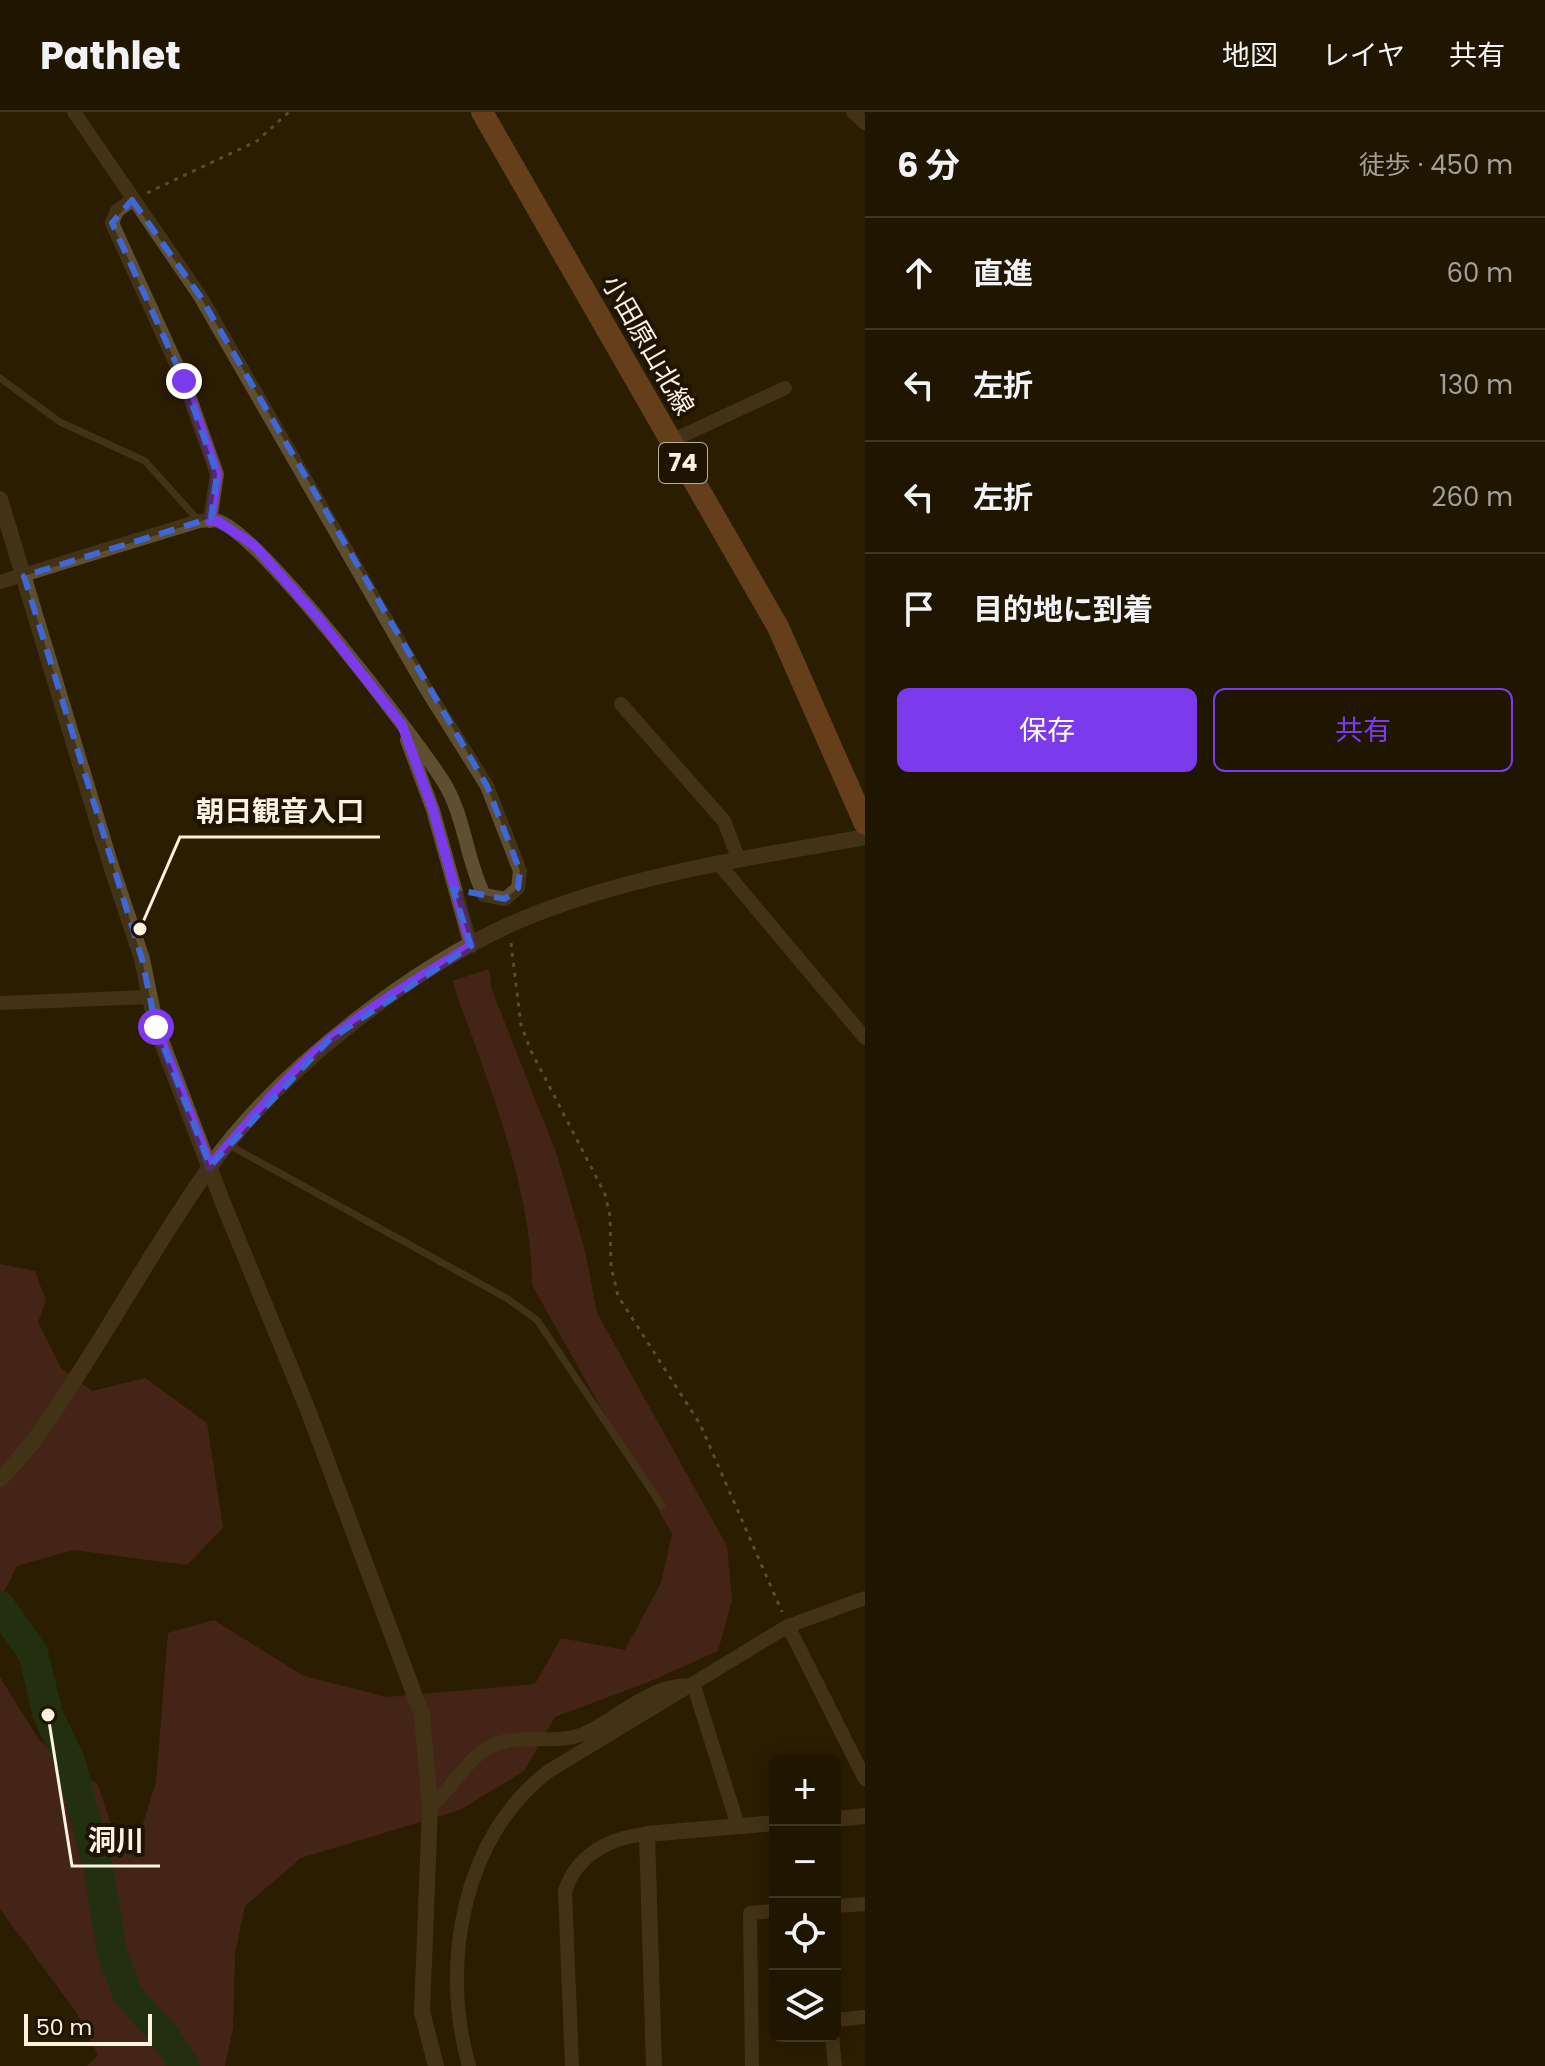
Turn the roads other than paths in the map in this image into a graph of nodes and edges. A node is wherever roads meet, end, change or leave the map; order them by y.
1 (74, 112) edge
2 (482, 112) edge
3 (853, 112) edge
4 (865, 123) edge
5 (132, 200) junction
6 (0, 378) edge
7 (785, 388) dead end
8 (671, 441) junction
9 (0, 499) edge
10 (205, 521) junction
11 (24, 576) junction
12 (0, 582) edge
13 (621, 704) dead end
14 (402, 725) junction
15 (865, 824) edge
16 (865, 837) edge
17 (739, 860) junction
18 (719, 864) junction
19 (471, 946) junction
20 (149, 997) junction
21 (0, 1003) edge
22 (865, 1038) edge
23 (229, 1145) junction
24 (210, 1166) junction
25 (0, 1479) edge
26 (662, 1506) dead end
27 (865, 1598) edge
28 (788, 1626) junction
29 (694, 1686) junction
30 (865, 1779) edge
31 (430, 1807) junction
32 (865, 1816) edge
33 (841, 1818) edge
34 (769, 1823) edge
35 (738, 1826) junction
36 (647, 1834) junction
37 (865, 1904) edge
38 (841, 1906) edge
39 (769, 1911) edge
40 (865, 2017) edge
41 (841, 2019) edge
42 (833, 2042) edge
43 (436, 2066) edge
44 (469, 2066) edge
45 (572, 2066) edge
46 (654, 2066) edge
47 (752, 2066) edge
48 (835, 2066) edge

1 - 5 street
2 - 8 main road, 小田原山北線 / 74
3 - 4 street
5 - 10 street
5 - 14 street
6 - 10 lane
7 - 8 street
8 - 15 main road, 小田原山北線 / 74
9 - 11 street
10 - 11 street
10 - 14 street
11 - 12 street
11 - 20 street
13 - 17 street
14 - 19 street
16 - 17 street
17 - 18 street
18 - 19 street
18 - 22 street
19 - 23 street
20 - 21 street
20 - 24 street
23 - 24 street
23 - 26 lane
24 - 25 street
24 - 31 street
27 - 28 street
28 - 29 street
28 - 30 street
29 - 31 street
29 - 35 street
29 - 44 street
31 - 43 street
32 - 33 street
34 - 35 street
35 - 36 street
36 - 45 street
36 - 46 street
37 - 38 street
39 - 47 street
40 - 41 street
42 - 48 street

